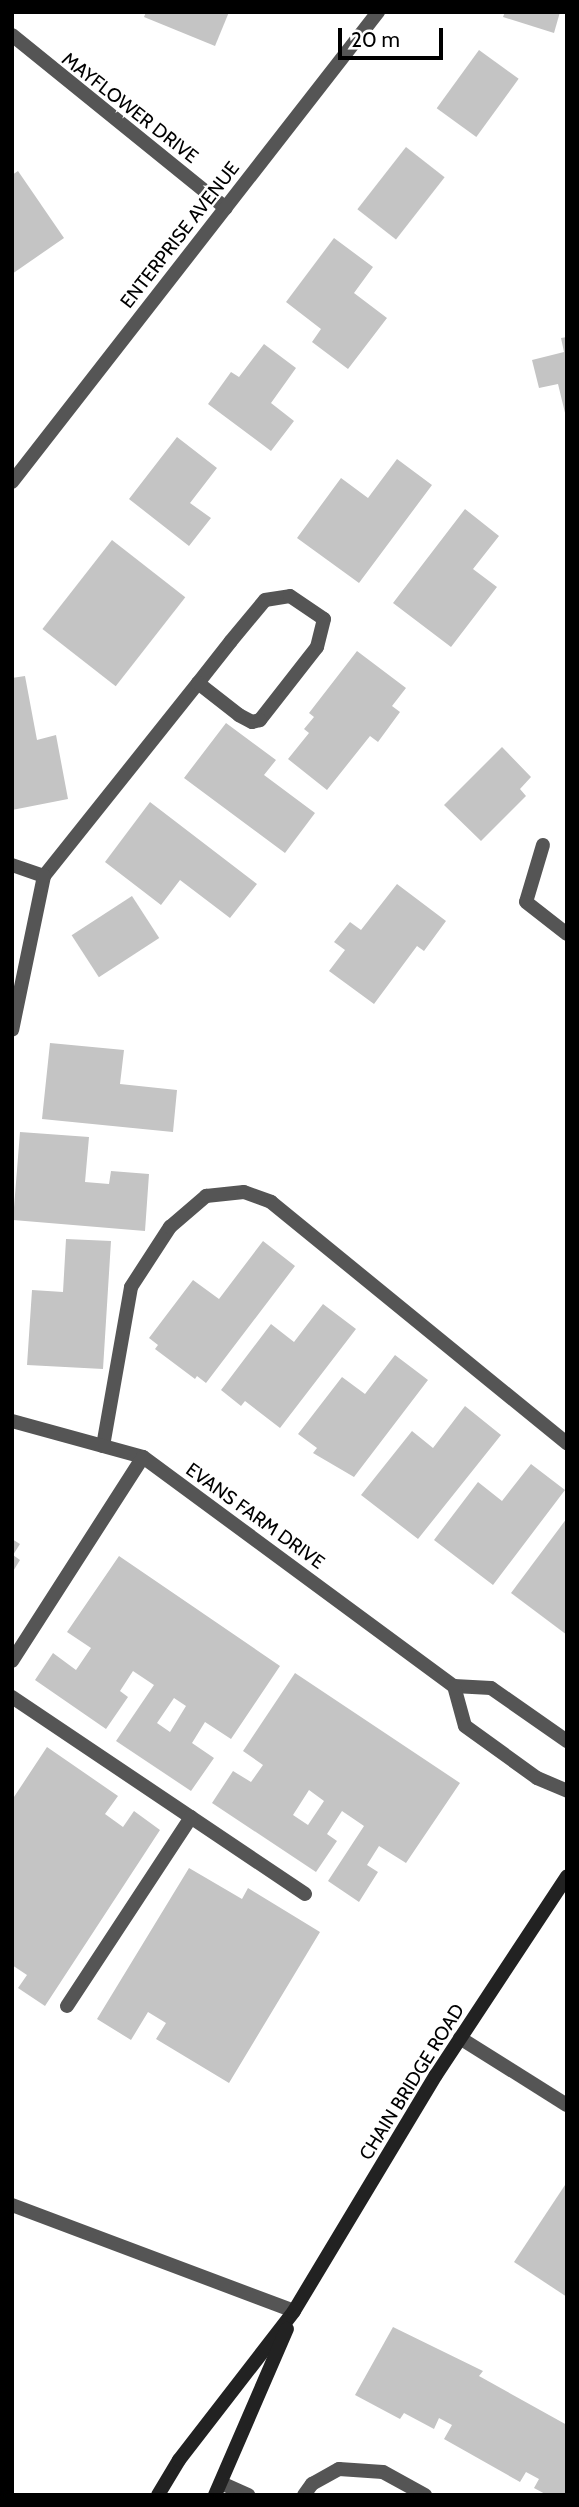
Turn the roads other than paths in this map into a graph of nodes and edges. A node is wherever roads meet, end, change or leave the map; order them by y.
1 (378, 12) edge
2 (12, 35) edge
3 (226, 208) junction
4 (12, 482) edge
5 (198, 682) junction
6 (543, 845) dead end
7 (12, 865) edge
8 (44, 876) junction
9 (567, 934) edge
10 (12, 1031) edge
11 (12, 1421) edge
12 (567, 1443) edge
13 (103, 1446) junction
14 (143, 1457) junction
15 (12, 1661) edge
16 (454, 1686) junction
17 (12, 1698) edge
18 (567, 1741) edge
19 (567, 1791) edge
20 (191, 1817) junction
21 (567, 1876) edge
22 (305, 1894) dead end
23 (67, 2006) dead end
24 (460, 2038) junction
25 (567, 2105) edge
26 (12, 2205) edge
27 (294, 2311) junction
28 (218, 2489) edge
29 (159, 2495) edge
30 (247, 2495) edge
31 (304, 2495) edge
32 (425, 2495) edge

1 - 3 street, ENTERPRISE AVENUE
2 - 3 street, MAYFLOWER DRIVE
3 - 4 street, ENTERPRISE AVENUE
5 - 5 street
5 - 8 street
6 - 9 street
7 - 8 street
8 - 10 street
11 - 13 street, EVANS FARM DRIVE
12 - 13 street
13 - 14 street, EVANS FARM DRIVE
14 - 15 street
14 - 16 street, EVANS FARM DRIVE
16 - 18 street
16 - 19 street
17 - 20 street
20 - 22 street
20 - 23 street
21 - 24 main road, CHAIN BRIDGE ROAD
24 - 25 street
24 - 27 main road, CHAIN BRIDGE ROAD
26 - 27 street
27 - 28 main road, CHAIN BRIDGE ROAD
27 - 29 main road, CHAIN BRIDGE ROAD
28 - 30 street
31 - 32 street

